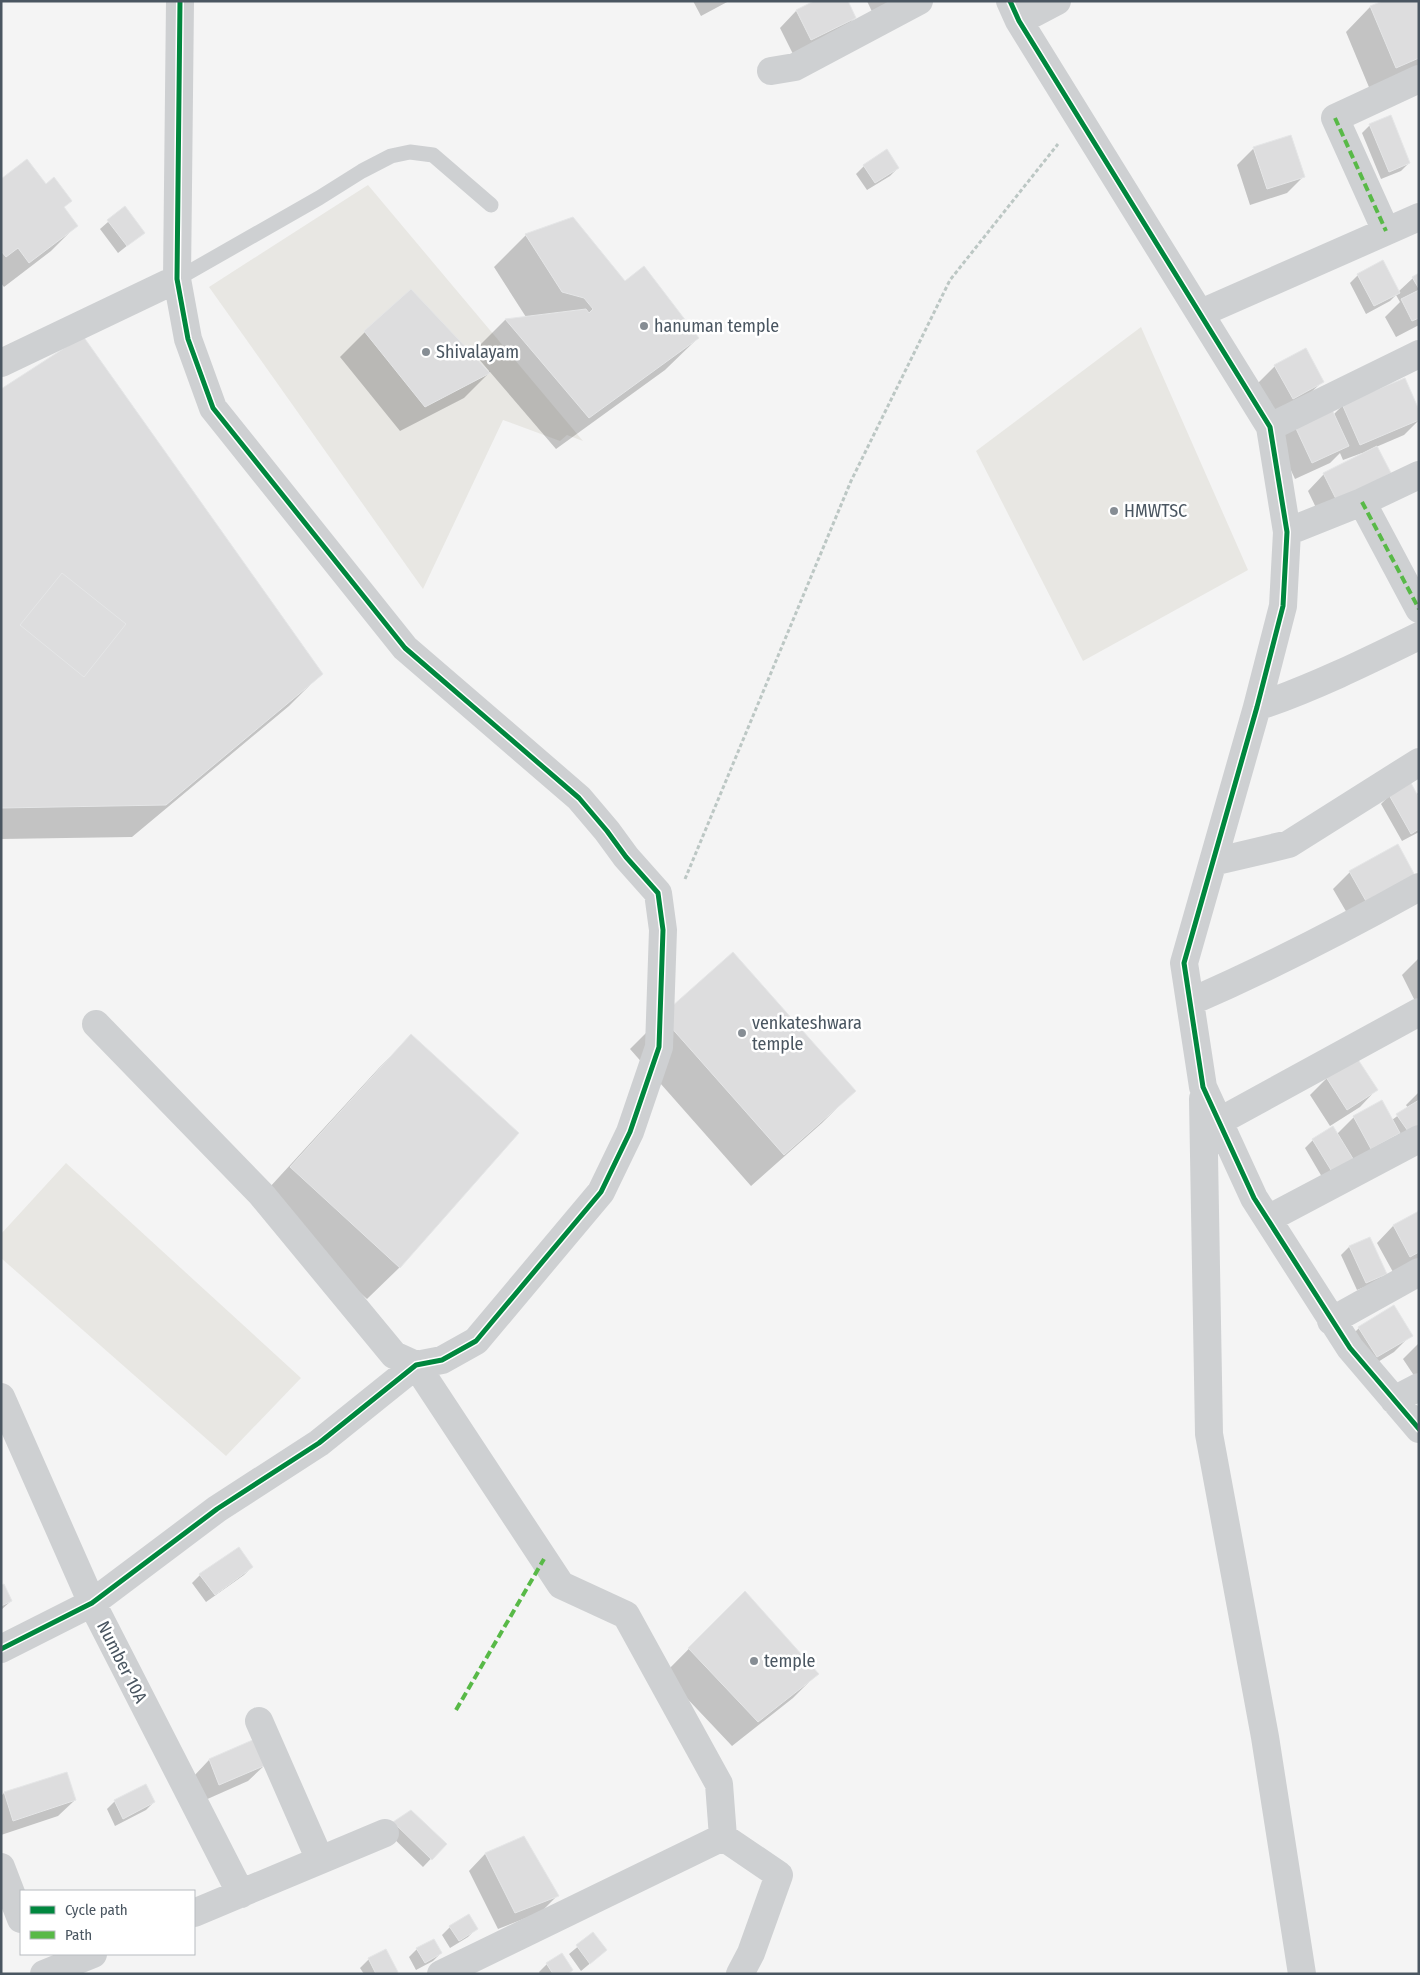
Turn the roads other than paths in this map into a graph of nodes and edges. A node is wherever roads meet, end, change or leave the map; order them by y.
1 (180, 1) edge
2 (919, 1) edge
3 (1057, 1) edge
4 (878, 11) edge
5 (1015, 11) edge
6 (771, 71) dead end
7 (1419, 79) edge
8 (491, 205) dead end
9 (1419, 217) edge
10 (1386, 231) junction
11 (176, 279) junction
12 (1201, 313) junction
13 (1419, 354) edge
14 (1, 363) edge
15 (1270, 427) junction
16 (1419, 475) edge
17 (1362, 502) junction
18 (1287, 532) junction
19 (1419, 609) edge
20 (1419, 636) edge
21 (1257, 707) junction
22 (1419, 762) edge
23 (1213, 862) junction
24 (1419, 887) edge
25 (1190, 1002) junction
26 (1419, 1012) edge
27 (96, 1024) dead end
28 (1203, 1087) junction
29 (1218, 1122) junction
30 (1419, 1139) edge
31 (1268, 1219) junction
32 (1419, 1272) edge
33 (1331, 1321) junction
34 (416, 1365) junction
35 (1419, 1388) edge
36 (1, 1397) edge
37 (1394, 1400) junction
38 (1419, 1428) edge
39 (92, 1603) junction
40 (1, 1650) edge
41 (259, 1721) dead end
42 (385, 1832) dead end
43 (723, 1837) junction
44 (320, 1860) junction
45 (1, 1867) edge
46 (241, 1894) junction
47 (195, 1913) edge
48 (13, 1915) edge
49 (35, 1955) edge
50 (90, 1955) edge
51 (43, 1974) edge
52 (441, 1974) edge
53 (740, 1974) edge
54 (1302, 1974) edge

1 - 11 street
2 - 4 street
3 - 5 street
4 - 6 street
5 - 12 street
7 - 10 street
8 - 11 lane
9 - 10 street
10 - 12 street
11 - 14 street
11 - 34 street
12 - 15 street
13 - 15 street
15 - 18 street
16 - 17 street
17 - 18 street
17 - 19 street
18 - 21 street
20 - 21 street
21 - 23 street
22 - 23 street
23 - 25 street
24 - 25 street
25 - 28 street
26 - 29 street
27 - 34 street
28 - 29 street
28 - 54 street
29 - 31 street
30 - 31 street
31 - 33 street
32 - 33 street
33 - 37 street
34 - 39 street
34 - 43 street
35 - 37 street
36 - 39 street, Number 10A
37 - 38 street
39 - 40 street
39 - 46 street, Number 10A
41 - 44 street
42 - 44 street
43 - 52 street
43 - 53 street
44 - 46 street
45 - 48 street
46 - 47 street
49 - 51 street
50 - 51 street

